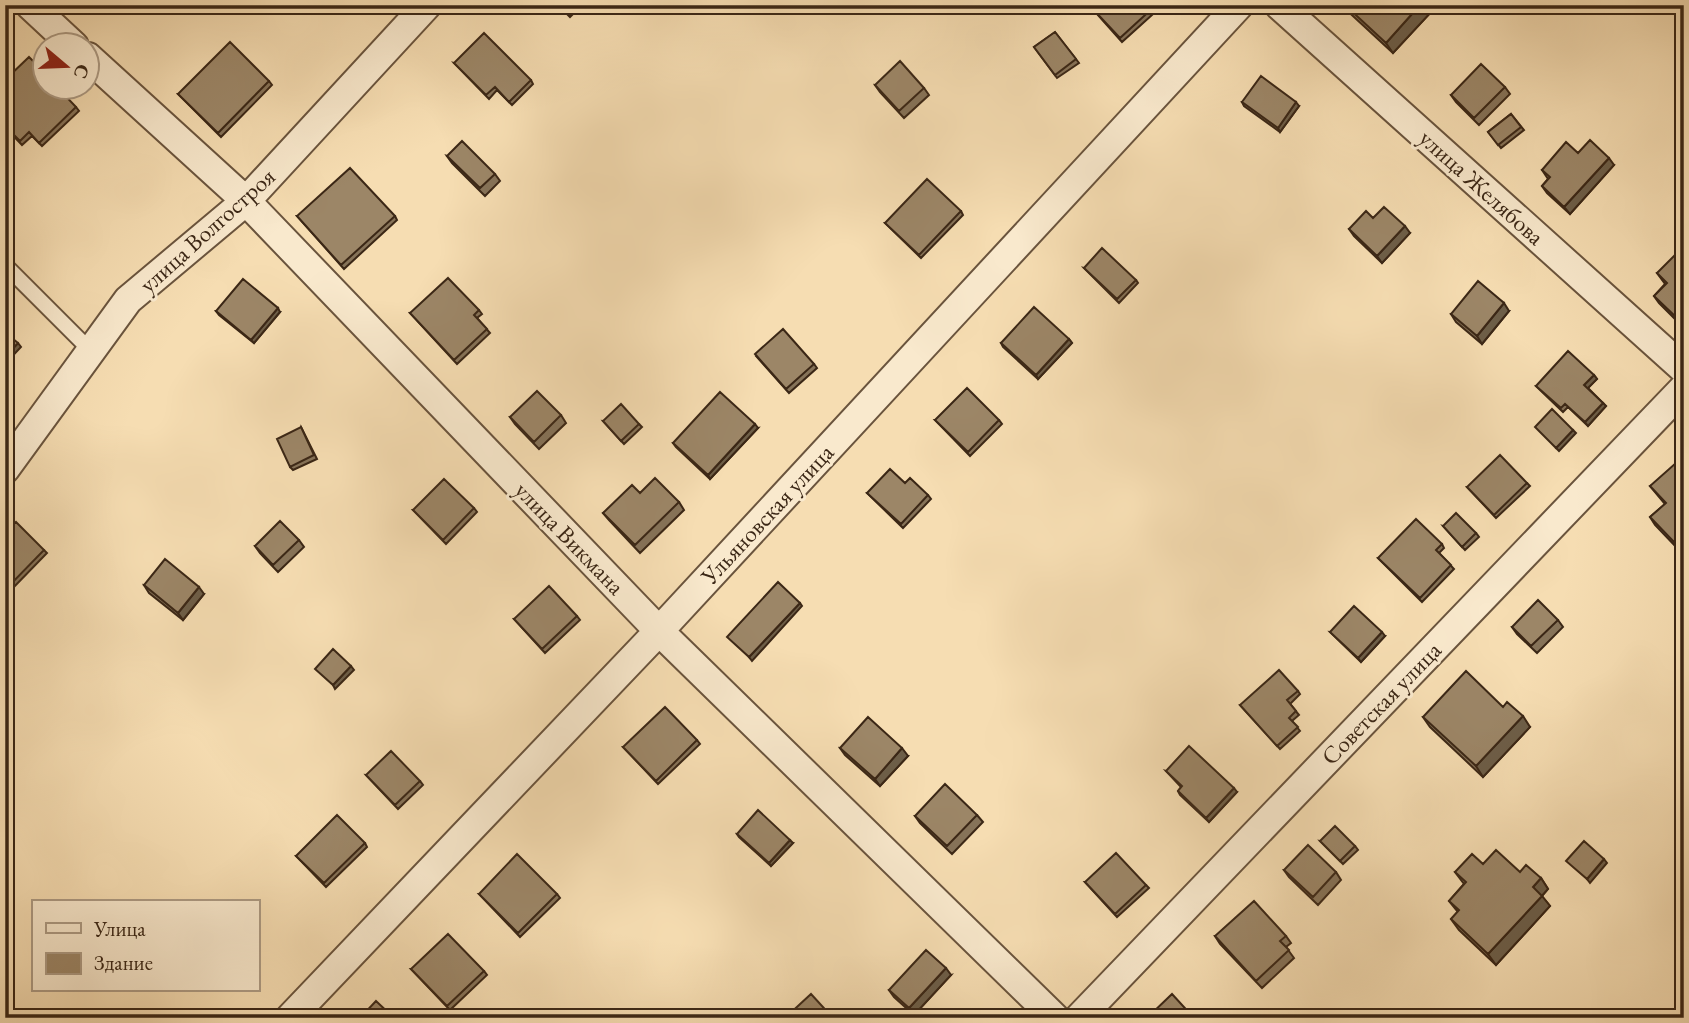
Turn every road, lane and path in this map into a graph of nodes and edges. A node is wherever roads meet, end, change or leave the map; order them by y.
1 (30, 5) edge
2 (427, 5) edge
3 (1238, 5) edge
4 (1279, 5) edge
5 (59, 32) edge
6 (102, 70) edge
7 (246, 201) junction
8 (5, 265) edge
9 (91, 351) junction
10 (1684, 369) edge
11 (1684, 388) edge
12 (5, 469) edge
13 (659, 631) junction
14 (289, 1018) edge
15 (1055, 1018) edge
16 (1079, 1018) edge

1 - 5 street
2 - 7 street, улица Волгостроя
3 - 13 street, Ульяновская улица
4 - 10 street, улица Желябова
6 - 7 street, улица Викмана
7 - 9 street, улица Волгостроя
7 - 13 street, улица Викмана
8 - 9 lane
9 - 12 street, улица Волгостроя
11 - 16 street, Советская улица
13 - 14 street, Ульяновская улица
13 - 15 street, улица Викмана

